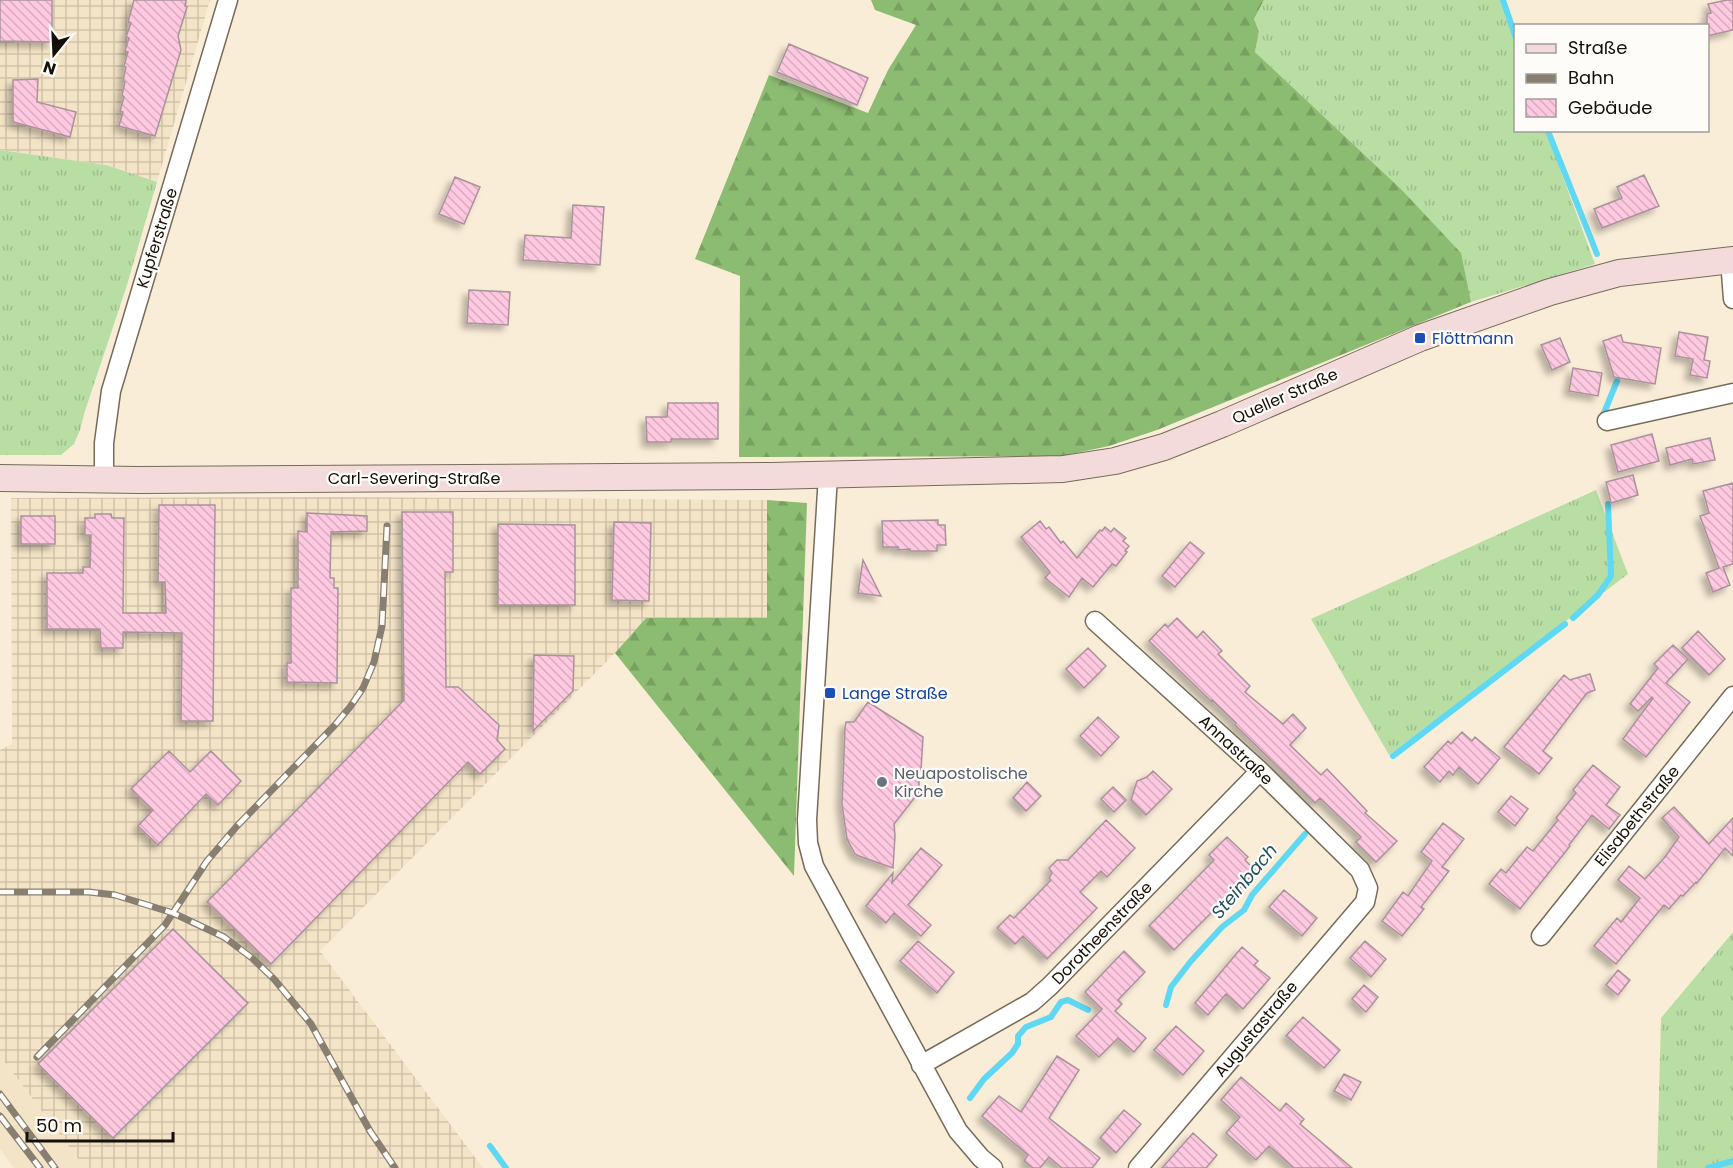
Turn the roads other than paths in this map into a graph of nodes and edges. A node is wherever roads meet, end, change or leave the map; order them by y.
1 (228, 0) edge
2 (1732, 260) edge
3 (1733, 299) edge
4 (1733, 393) edge
5 (1607, 421) dead end
6 (828, 475) junction
7 (0, 478) edge
8 (104, 479) junction
9 (1095, 621) dead end
10 (1733, 696) edge
11 (1260, 771) junction
12 (1368, 888) joint
13 (1541, 936) dead end
14 (921, 1065) junction
15 (993, 1168) edge
16 (1138, 1168) edge

1 - 8 street, Kupferstraße
2 - 3 street
2 - 6 street, Queller Straße
4 - 5 street
6 - 8 street, Carl-Severing-Straße
6 - 14 street
7 - 8 street, Carl-Severing-Straße
9 - 11 street, Annastraße
10 - 13 street, Elisabethstraße
11 - 12 street, Annastraße
11 - 14 street, Dorotheenstraße
12 - 16 street, Augustastraße
14 - 15 street

